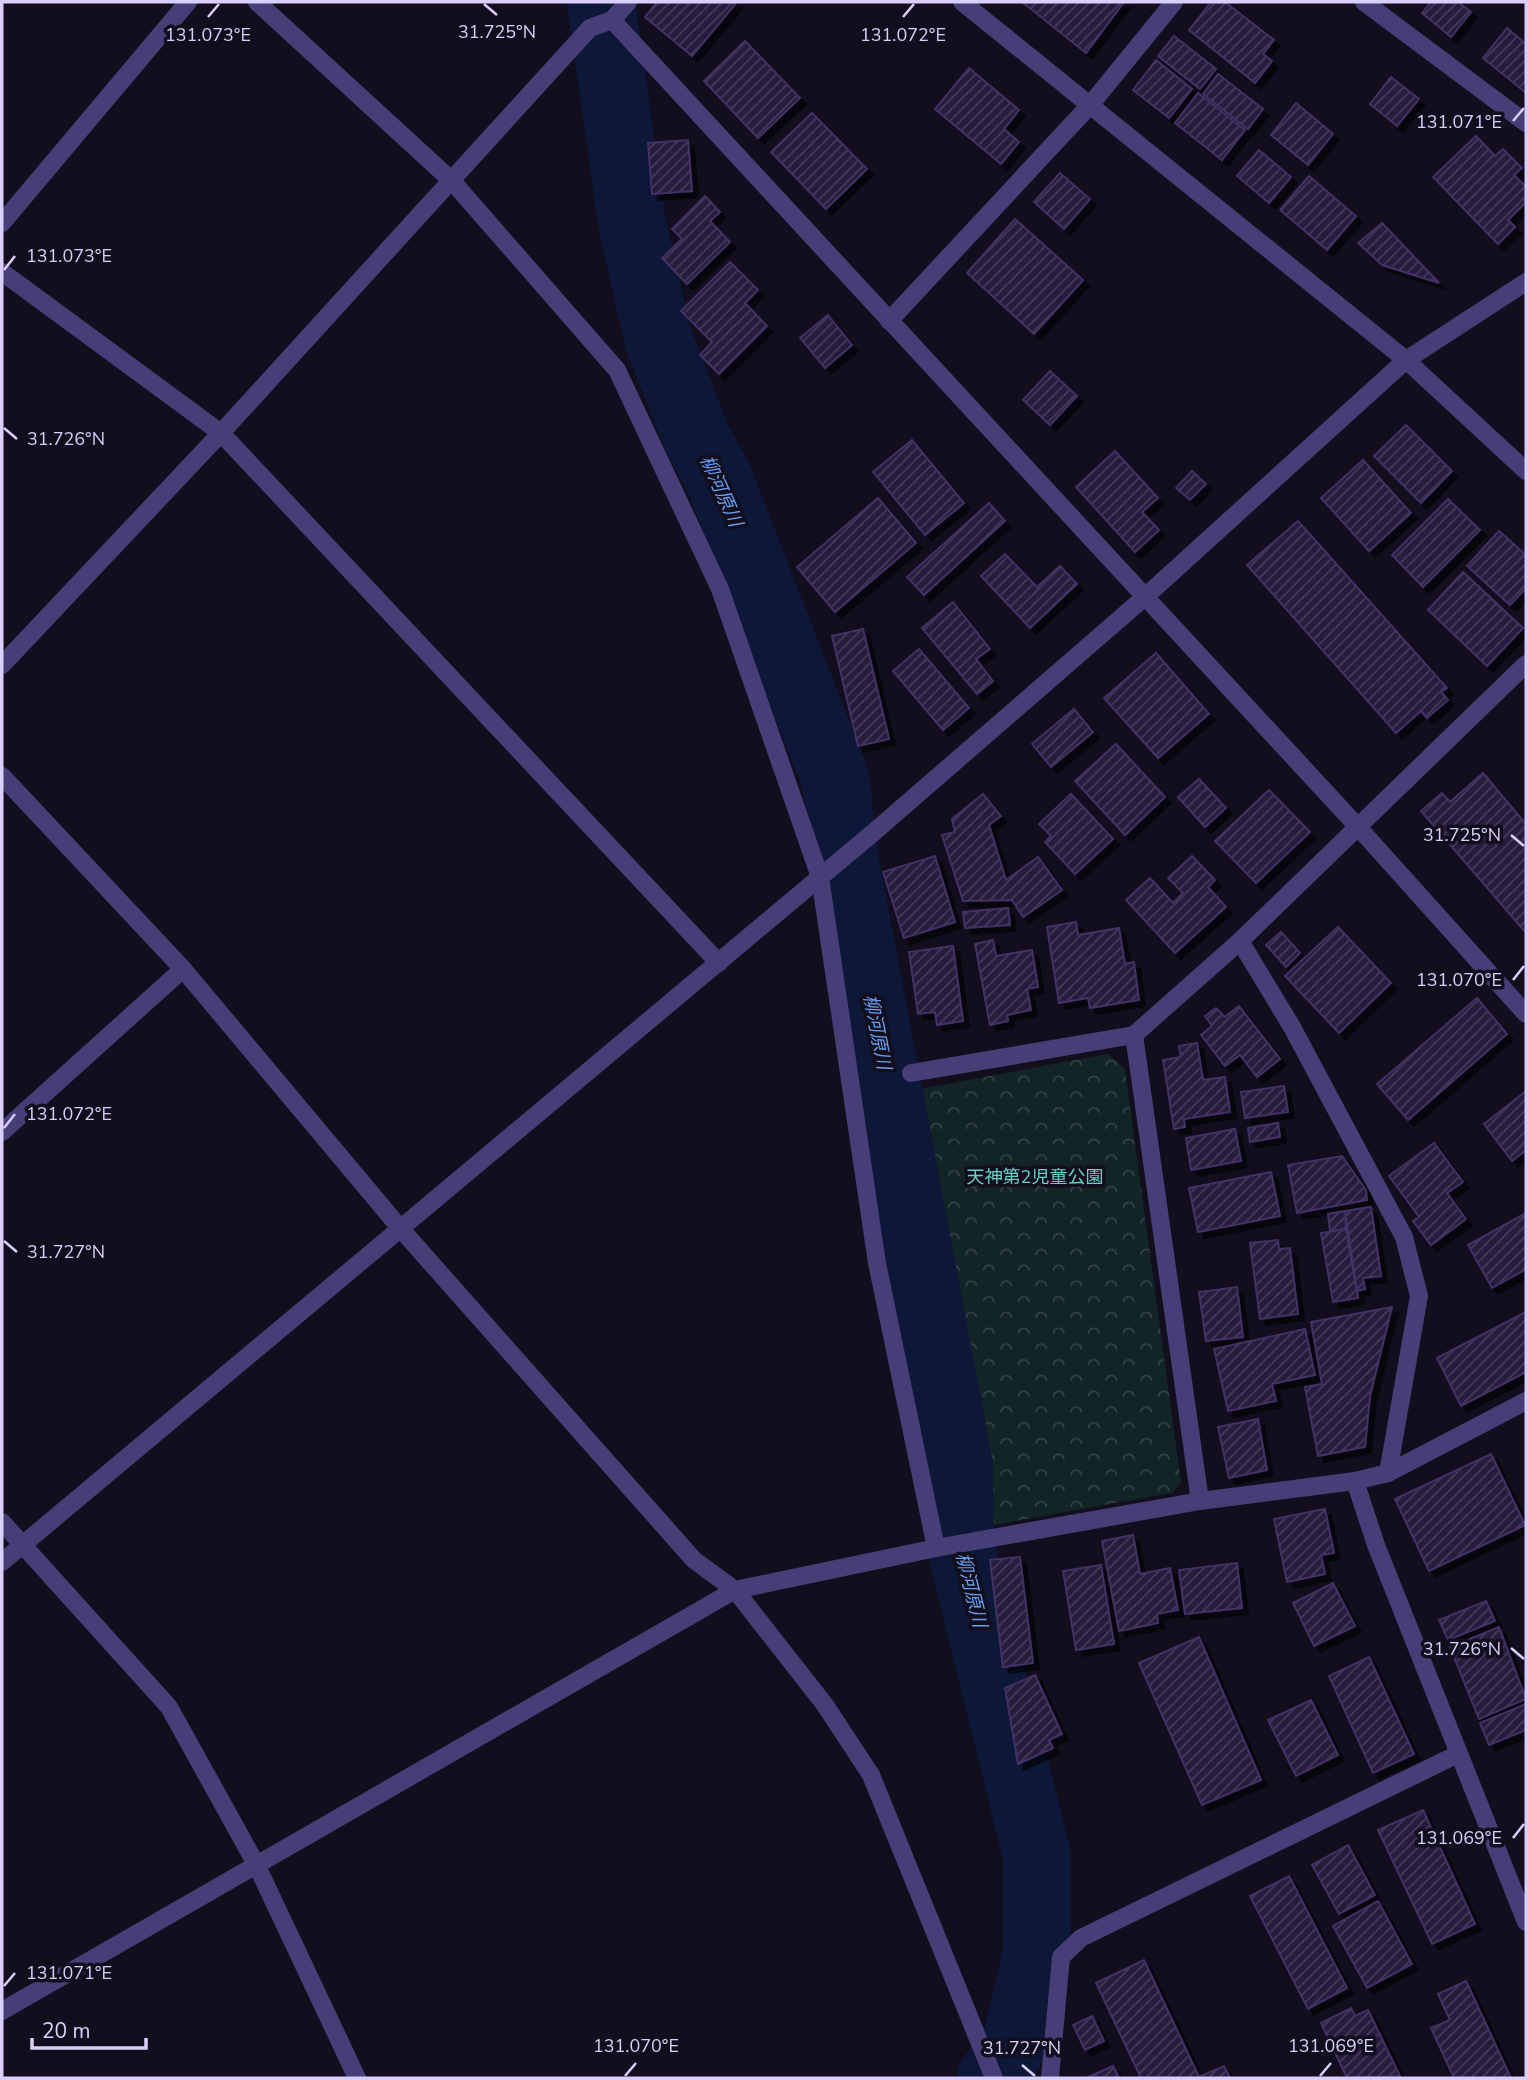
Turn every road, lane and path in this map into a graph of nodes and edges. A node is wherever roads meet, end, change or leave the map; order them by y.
1 (188, 2) edge
2 (257, 2) edge
3 (628, 2) edge
4 (962, 2) edge
5 (1174, 2) edge
6 (1364, 2) edge
7 (612, 20) junction
8 (1091, 104) junction
9 (1526, 123) edge
10 (452, 181) junction
11 (2, 223) edge
12 (2, 272) edge
13 (1526, 282) edge
14 (889, 321) junction
15 (1406, 360) junction
16 (221, 433) junction
17 (1526, 471) edge
18 (1146, 596) junction
19 (1526, 664) edge
20 (2, 665) edge
21 (2, 776) edge
22 (1358, 827) junction
23 (820, 877) junction
24 (1240, 941) junction
25 (719, 963) junction
26 (183, 969) junction
27 (1526, 1014) edge
28 (1134, 1035) junction
29 (911, 1073) dead end
30 (2, 1132) edge
31 (400, 1228) junction
32 (1526, 1401) edge
33 (1388, 1473) junction
34 (1355, 1480) junction
35 (1200, 1501) junction
36 (2, 1522) edge
37 (24, 1544) junction
38 (941, 1547) junction
39 (2, 1562) edge
40 (735, 1590) junction
41 (1458, 1754) junction
42 (257, 1866) junction
43 (1526, 1922) edge
44 (2, 2011) edge
45 (357, 2078) edge
46 (994, 2078) edge
47 (1050, 2078) edge

1 - 11 street
2 - 10 street
3 - 7 street
4 - 8 street
5 - 8 street
6 - 9 street
7 - 10 street
7 - 14 street
8 - 14 street
8 - 15 street
10 - 16 street
10 - 23 street
12 - 16 street
13 - 15 street
14 - 18 street
15 - 17 street
15 - 18 street
16 - 20 street
16 - 25 street
18 - 22 street
18 - 23 street
19 - 22 street
21 - 26 street
22 - 24 street
22 - 27 street
23 - 25 street
23 - 38 street
24 - 28 street
24 - 33 street
25 - 31 street
26 - 30 street
26 - 31 street
28 - 29 street
28 - 35 street
31 - 37 street
31 - 40 street
32 - 33 street
33 - 34 street
34 - 35 street
34 - 41 street
35 - 38 street
36 - 37 street
37 - 39 street
37 - 42 street
38 - 40 street
40 - 42 street
40 - 46 street
41 - 43 street
41 - 47 street
42 - 44 street
42 - 45 street

